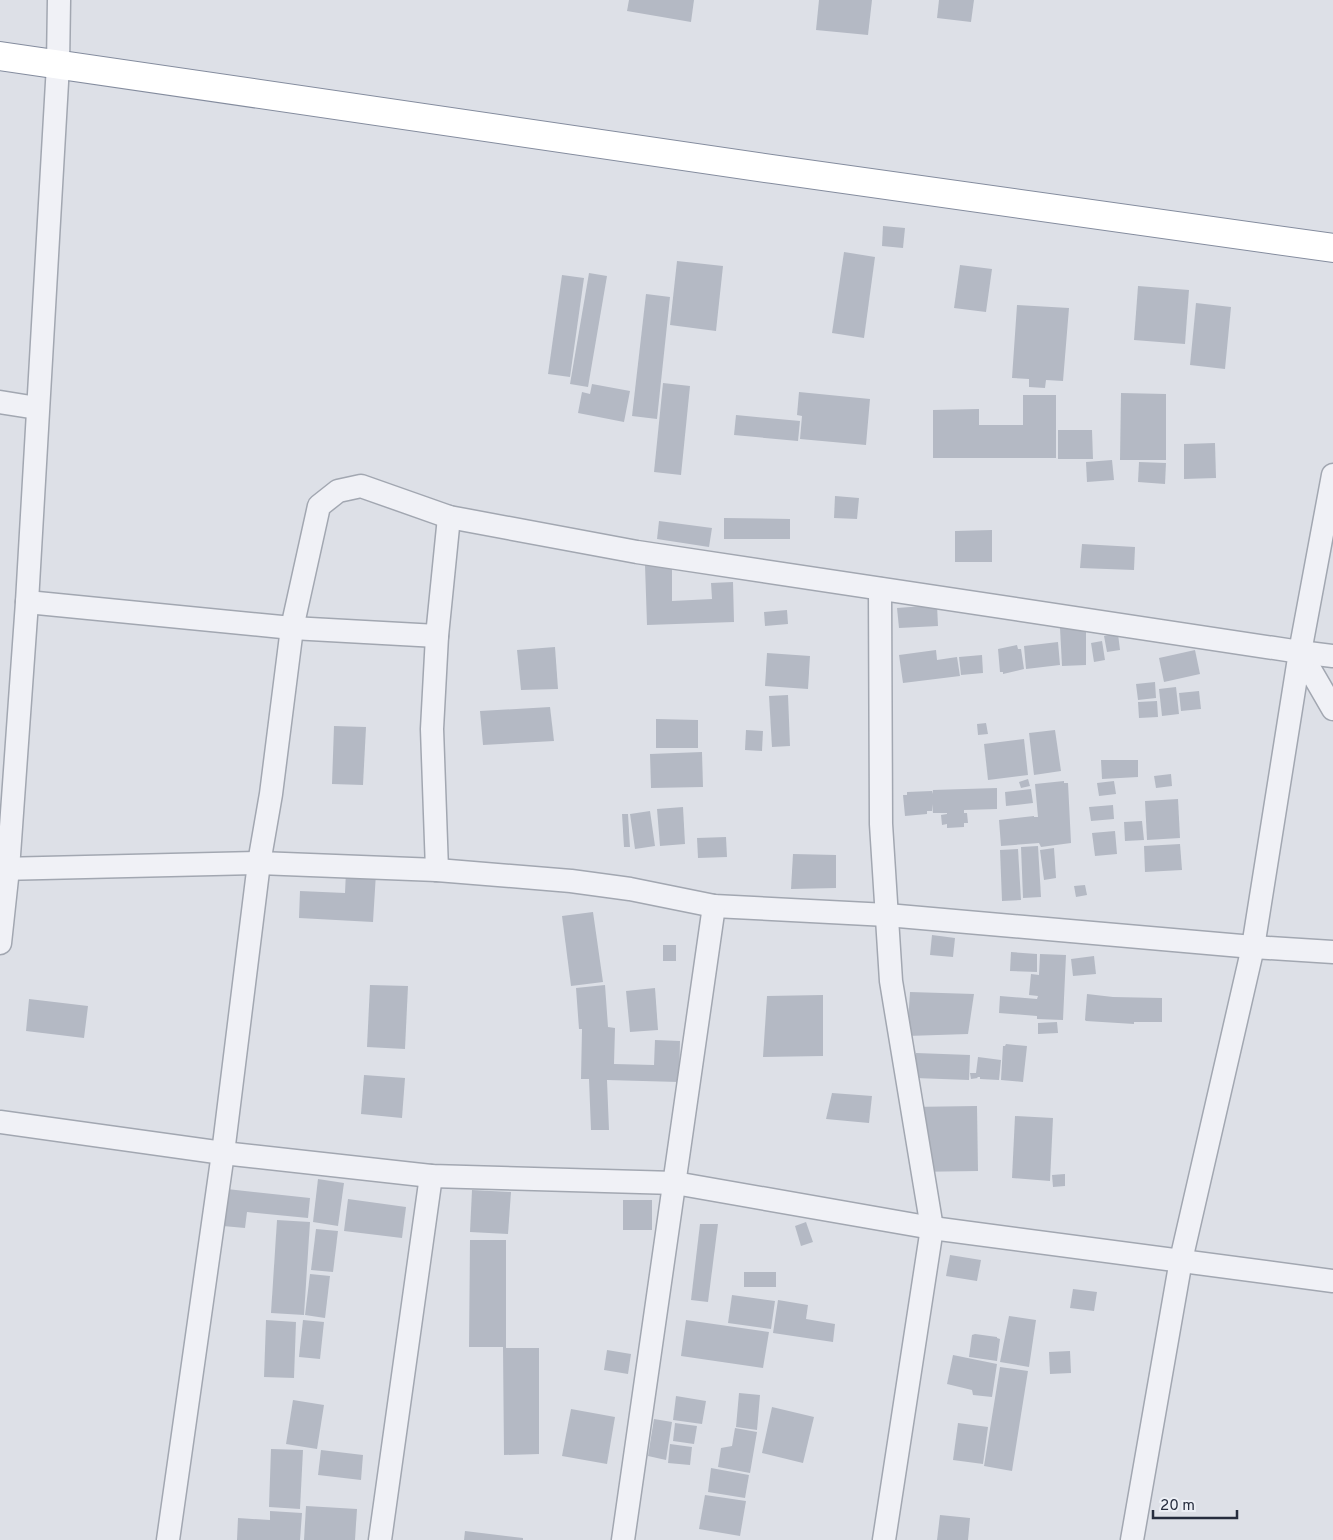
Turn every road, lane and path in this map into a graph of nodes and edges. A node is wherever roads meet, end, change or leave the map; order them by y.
1 (59, 0) edge
2 (0, 56) edge
3 (58, 65) junction
4 (1333, 248) edge
5 (0, 402) edge
6 (37, 408) junction
7 (1333, 475) edge
8 (449, 517) junction
9 (880, 589) junction
10 (27, 602) junction
11 (292, 628) junction
12 (437, 636) junction
13 (1300, 652) junction
14 (1333, 656) edge
15 (1333, 709) edge
16 (259, 862) junction
17 (4, 869) edge
18 (437, 870) junction
19 (714, 906) junction
20 (887, 915) junction
21 (0, 943) edge
22 (1253, 947) junction
23 (1333, 952) edge
24 (0, 1122) edge
25 (223, 1153) junction
26 (431, 1176) junction
27 (674, 1183) junction
28 (932, 1228) junction
29 (1180, 1260) junction
30 (1333, 1281) edge
31 (168, 1540) edge
32 (380, 1540) edge
33 (623, 1540) edge
34 (884, 1540) edge
35 (1132, 1540) edge

1 - 3 street
2 - 3 highway
3 - 4 highway
3 - 6 street
5 - 6 street
6 - 10 street
7 - 13 street
8 - 9 street
8 - 11 street
8 - 12 street
9 - 13 street
9 - 20 street
10 - 11 street
10 - 17 street
11 - 12 street
11 - 16 street
12 - 18 street
13 - 14 street
13 - 15 street
13 - 22 street
16 - 17 street
16 - 18 street
16 - 25 street
17 - 21 street
18 - 19 street
19 - 20 street
19 - 27 street
20 - 22 street
20 - 28 street
22 - 23 street
22 - 29 street
24 - 25 street
25 - 26 street
25 - 31 street
26 - 27 street
26 - 32 street
27 - 28 street
27 - 33 street
28 - 29 street
28 - 34 street
29 - 30 street
29 - 35 street

